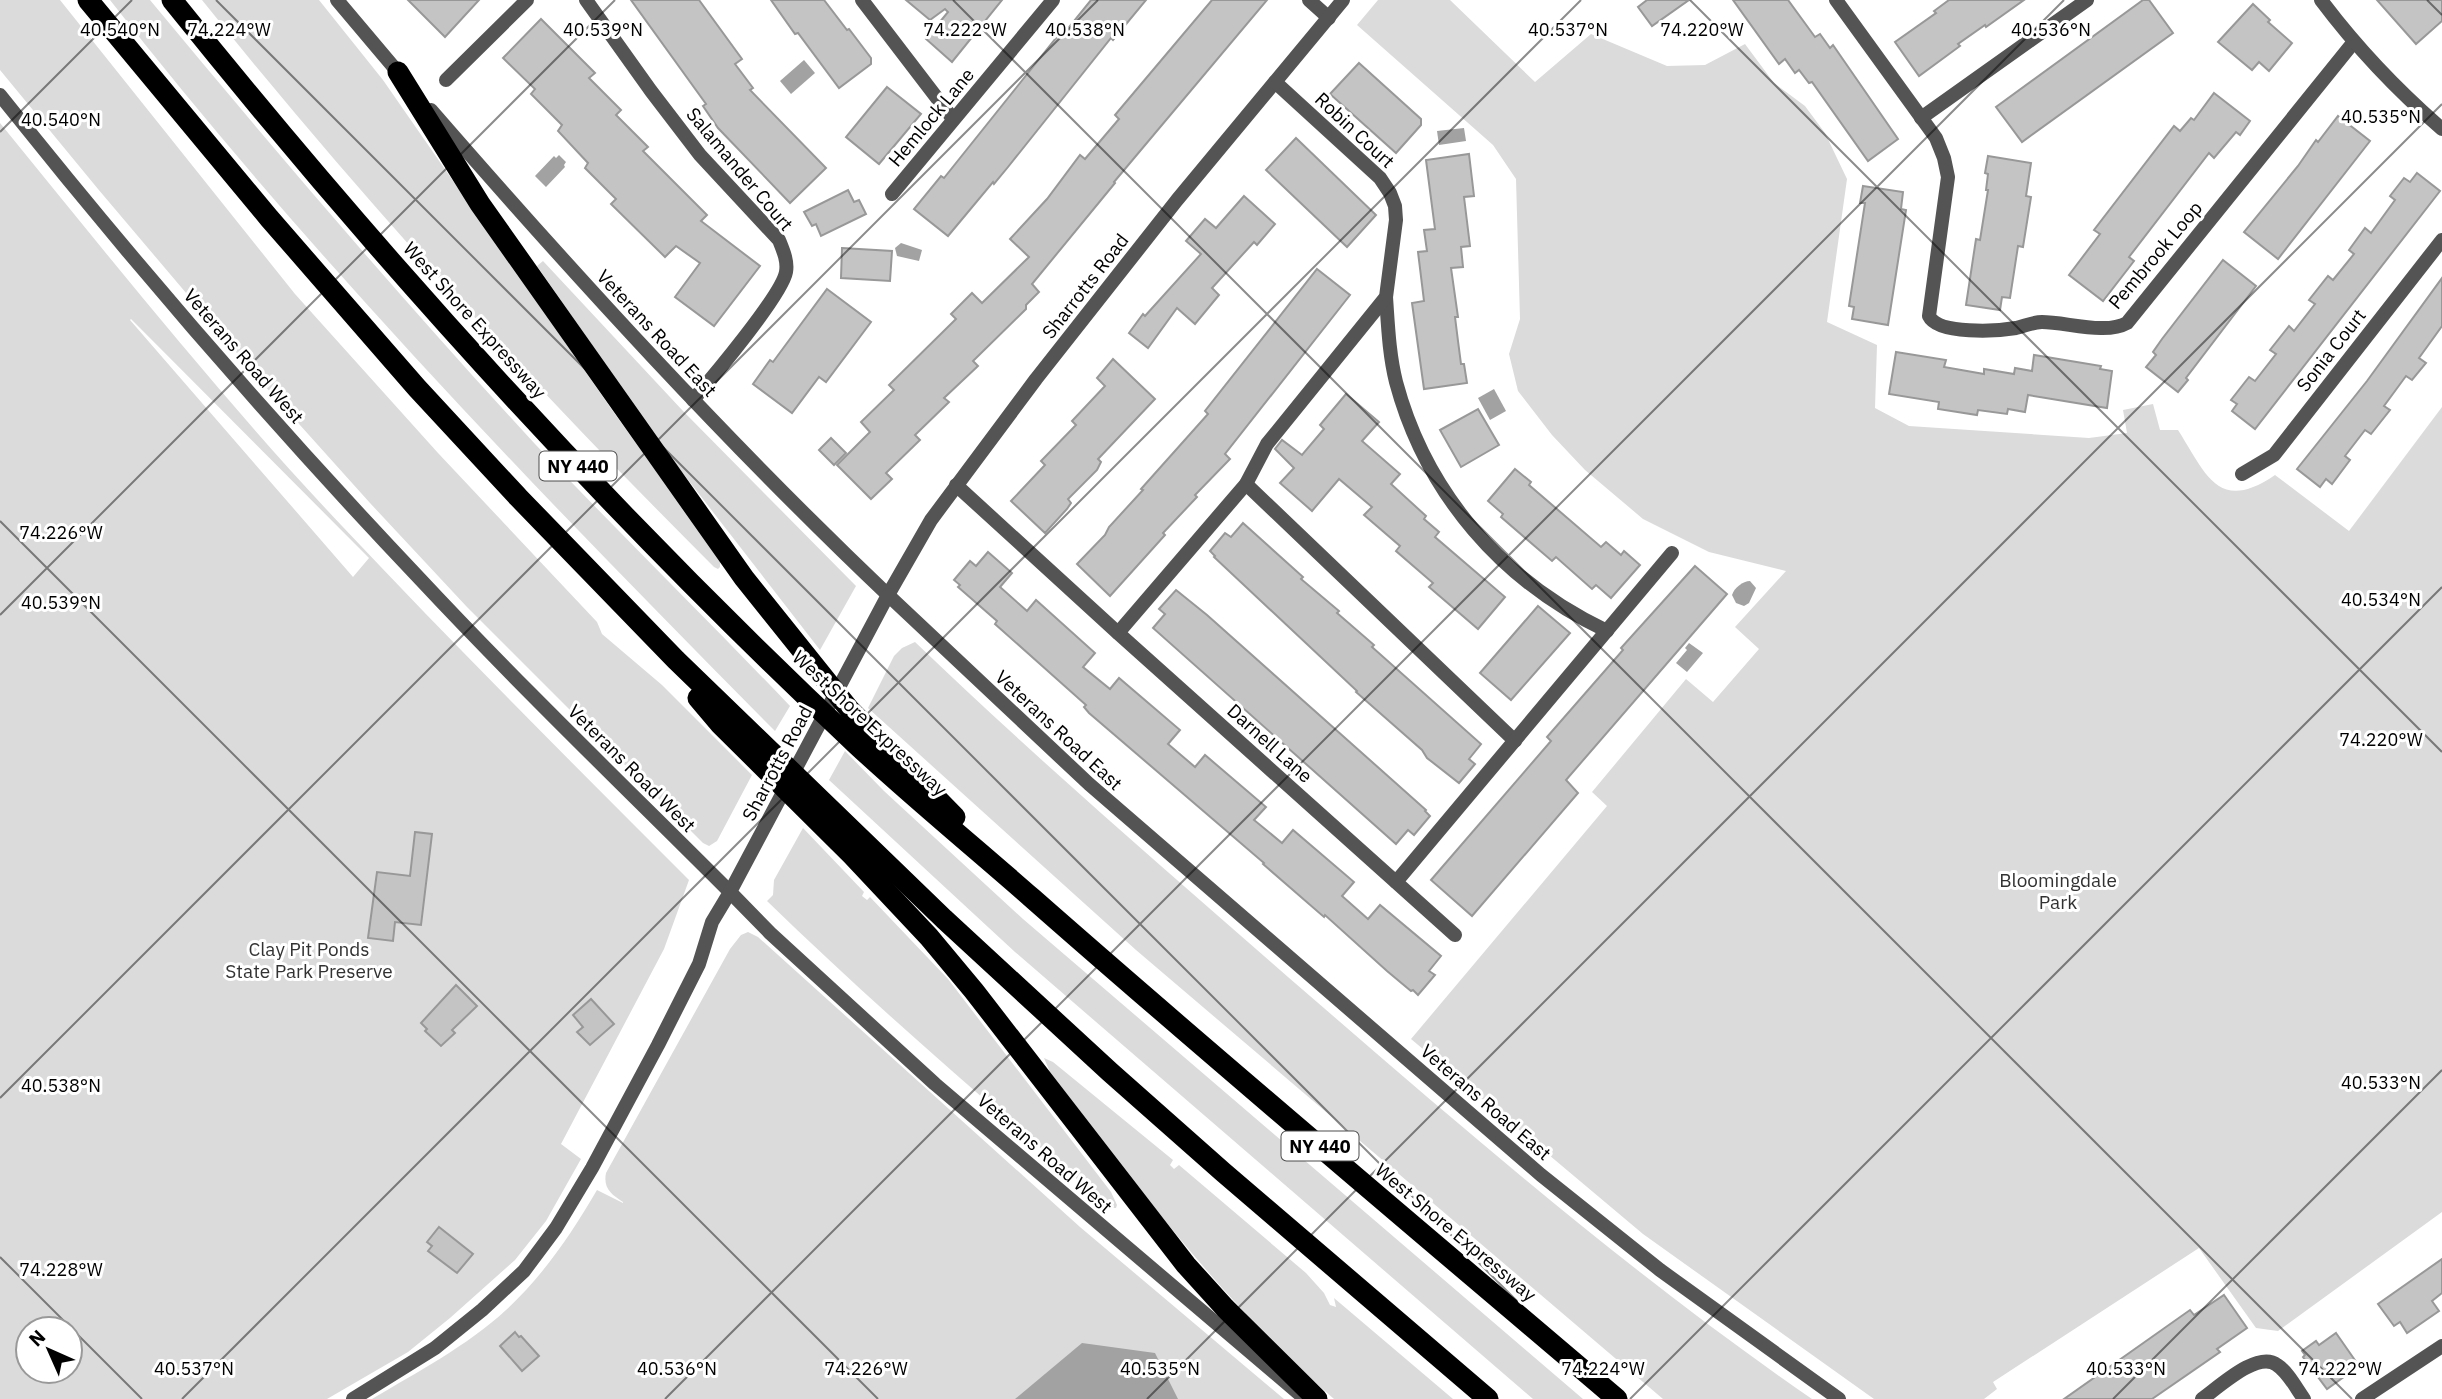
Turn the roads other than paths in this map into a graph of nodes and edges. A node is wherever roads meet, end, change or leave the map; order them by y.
1 (88, 0) edge
2 (172, 0) edge
3 (337, 0) edge
4 (527, 0) edge
5 (586, 0) edge
6 (862, 0) edge
7 (1053, 0) edge
8 (1309, 0) edge
9 (1343, 0) edge
10 (1836, 0) edge
11 (2087, 0) edge
12 (2321, 0) edge
13 (1329, 18) junction
14 (2353, 43) junction
15 (398, 72) junction
16 (446, 80) dead end
17 (1275, 82) junction
18 (0, 95) edge
19 (1921, 118) junction
20 (953, 119) junction
21 (2442, 129) edge
22 (892, 194) dead end
23 (2442, 240) edge
24 (1386, 297) junction
25 (693, 401) junction
26 (2242, 474) dead end
27 (1246, 484) junction
28 (956, 485) junction
29 (1672, 553) dead end
30 (888, 595) junction
31 (626, 609) junction
32 (1607, 631) junction
33 (1118, 634) junction
34 (1515, 741) junction
35 (1396, 882) junction
36 (730, 892) junction
37 (1025, 892) junction
38 (1455, 935) dead end
39 (2442, 1346) edge
40 (353, 1399) edge
41 (1305, 1399) edge
42 (1317, 1399) edge
43 (1488, 1399) edge
44 (1617, 1399) edge
45 (1839, 1399) edge
46 (2202, 1399) edge
47 (2304, 1399) edge
48 (2362, 1399) edge

1 - 31 highway, NY 440
2 - 37 highway, West Shore Expressway / NY 440
3 - 15 street, Veterans Road East
4 - 16 street
5 - 25 street, Salamander Court
6 - 20 street
7 - 20 street, Hemlock Lane
8 - 13 street
9 - 13 street, Sharrotts Road
10 - 19 street, Pembrook Loop
11 - 19 street
12 - 14 street
13 - 17 street, Sharrotts Road
14 - 19 street, Pembrook Loop
14 - 21 street
15 - 25 street, Veterans Road East
15 - 37 highway
17 - 24 street, Robin Court
17 - 28 street, Sharrotts Road
18 - 36 street, Veterans Road West
20 - 22 street, Hemlock Lane
23 - 26 street, Sonia Court
24 - 27 street
24 - 32 street, Robin Court
25 - 30 street, Veterans Road East
27 - 33 street
27 - 34 street
28 - 30 street, Sharrotts Road
28 - 33 street, Darnell Lane
29 - 32 street
30 - 36 street, Sharrotts Road
30 - 45 street, Veterans Road East
31 - 42 highway
31 - 43 highway, NY 440
32 - 34 street
33 - 35 street, Darnell Lane
34 - 35 street
35 - 38 street, Darnell Lane
36 - 40 street, Sharrotts Road
36 - 41 street, Veterans Road West
37 - 44 highway, West Shore Expressway / NY 440
39 - 48 street
46 - 47 street

